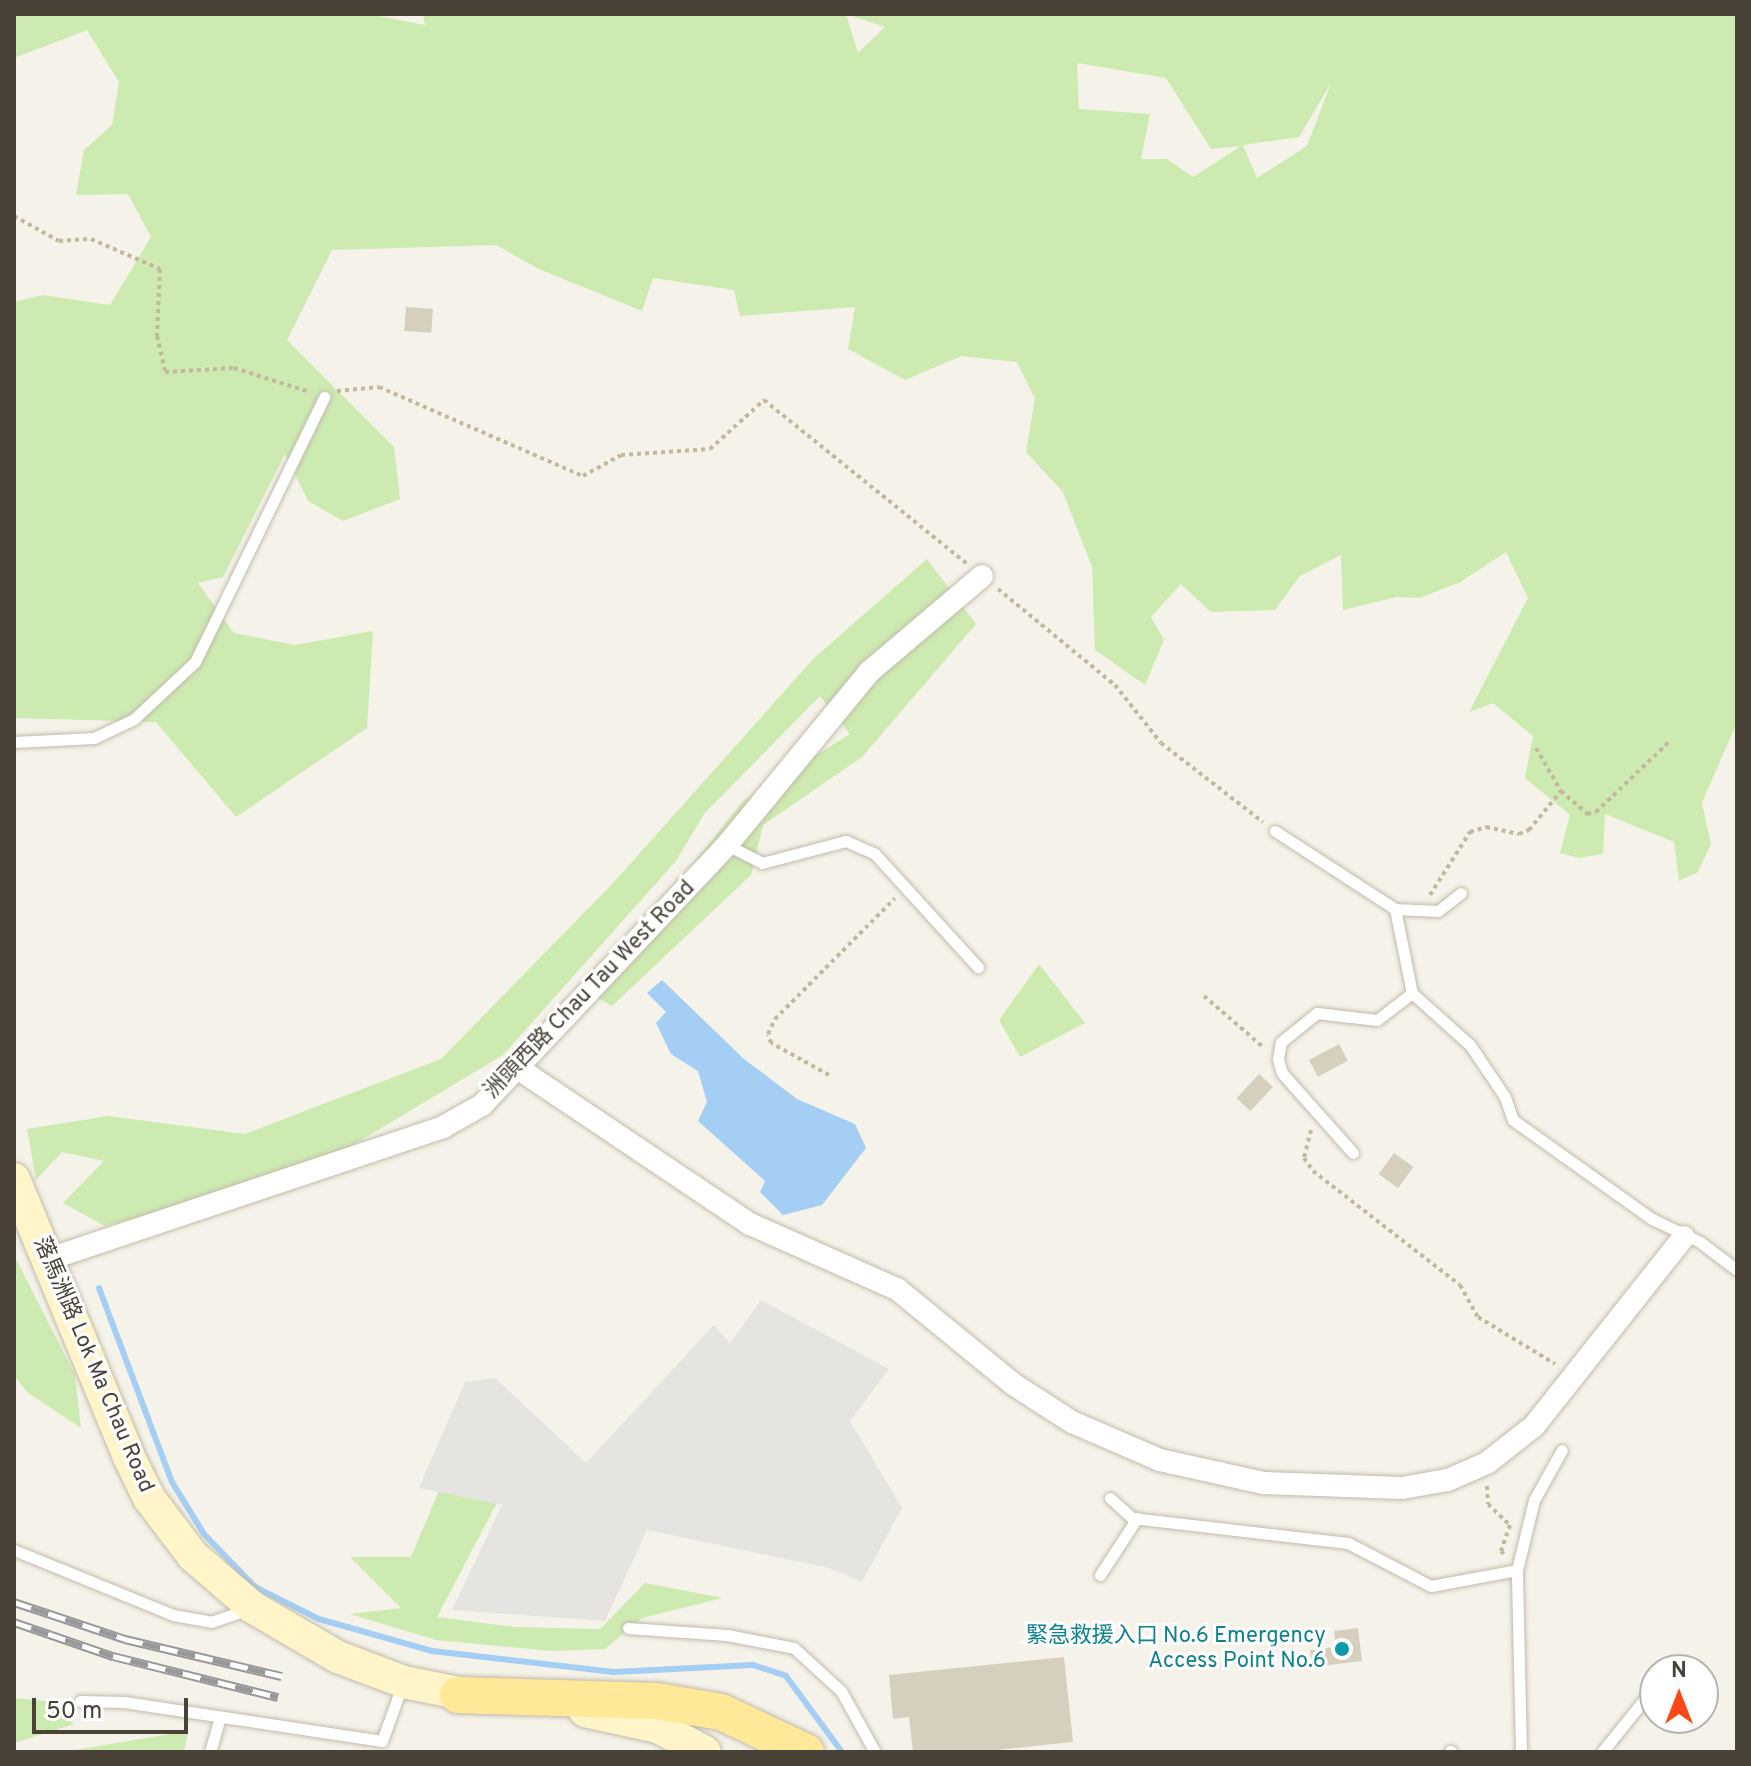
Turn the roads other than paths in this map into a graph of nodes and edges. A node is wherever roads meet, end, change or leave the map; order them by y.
1 (324, 397) road end
2 (982, 576) road end
3 (14, 742) edge
4 (1275, 831) road end
5 (727, 845) junction
6 (1461, 893) dead end
7 (1395, 909) junction
8 (978, 967) dead end
9 (1412, 993) junction
10 (519, 1069) junction
11 (1353, 1153) dead end
12 (14, 1179) edge
13 (1684, 1237) junction
14 (46, 1260) junction
15 (1737, 1270) edge
16 (1562, 1450) dead end
17 (1110, 1498) dead end
18 (1137, 1518) junction
19 (14, 1550) edge
20 (1517, 1570) junction
21 (1100, 1575) dead end
22 (252, 1607) junction
23 (628, 1628) dead end
24 (404, 1682) junction
25 (458, 1695) junction
26 (80, 1701) dead end
27 (1639, 1706) edge
28 (220, 1717) junction
29 (210, 1752) edge
30 (705, 1752) edge
31 (806, 1752) edge
32 (875, 1752) edge
33 (1521, 1752) edge
34 (1602, 1752) edge

1 - 3 lane
2 - 5 street, 洲頭西路 Chau Tau West Road
4 - 7 lane
5 - 8 lane
5 - 10 street, 洲頭西路 Chau Tau West Road
6 - 7 lane
7 - 9 lane
9 - 11 lane
9 - 13 lane
10 - 13 street
10 - 14 street, 洲頭西路 Chau Tau West Road
12 - 14 street, 落馬洲路 Lok Ma Chau Road
13 - 15 lane
14 - 22 street, 落馬洲路 Lok Ma Chau Road
16 - 20 lane
17 - 18 lane
18 - 20 lane
18 - 21 lane
19 - 22 lane
20 - 33 lane
22 - 24 street, 落馬洲路 Lok Ma Chau Road
23 - 32 lane
24 - 25 street, 落馬洲路 Lok Ma Chau Road
24 - 28 lane
25 - 30 street, 落馬洲路 Lok Ma Chau Road
25 - 31 main road
26 - 28 lane
27 - 34 lane
28 - 29 lane

